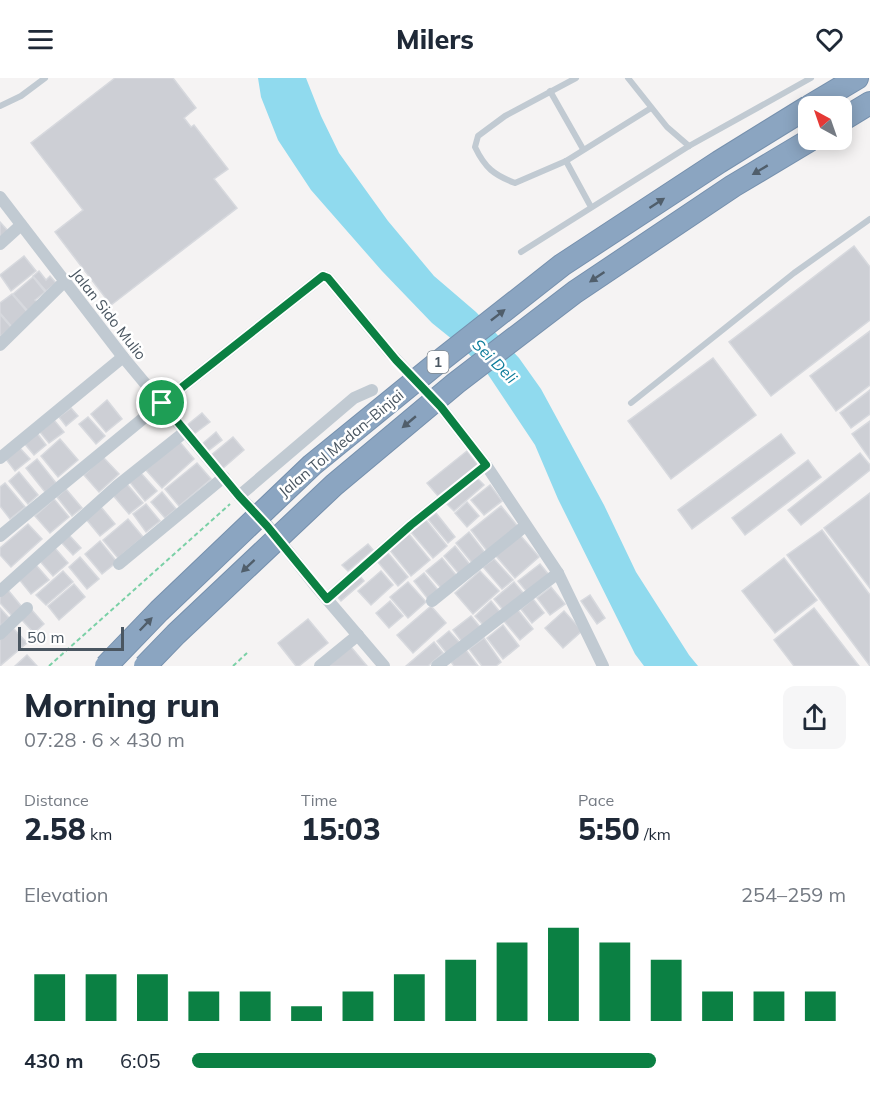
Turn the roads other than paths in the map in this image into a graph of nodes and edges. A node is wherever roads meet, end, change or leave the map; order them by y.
1 (45, 78) edge
2 (576, 78) edge
3 (628, 78) edge
4 (811, 78) edge
5 (857, 78) edge
6 (550, 91) junction
7 (827, 96) edge
8 (870, 103) edge
9 (0, 106) edge
10 (651, 108) junction
11 (798, 114) edge
12 (852, 114) edge
13 (689, 146) junction
14 (798, 147) edge
15 (583, 149) junction
16 (566, 161) junction
17 (0, 197) edge
18 (591, 207) junction
19 (870, 219) edge
20 (21, 225) junction
21 (0, 244) edge
22 (521, 252) dead end
23 (64, 282) junction
24 (0, 345) edge
25 (123, 357) junction
26 (372, 390) dead end
27 (162, 403) junction
28 (631, 404) dead end
29 (186, 432) junction
30 (0, 458) edge
31 (486, 465) junction
32 (224, 477) junction
33 (239, 496) junction
34 (525, 526) junction
35 (0, 536) edge
36 (119, 564) dead end
37 (558, 573) junction
38 (0, 591) edge
39 (327, 599) junction
40 (432, 601) dead end
41 (27, 608) dead end
42 (0, 634) edge
43 (358, 635) junction
44 (106, 666) edge
45 (146, 666) edge
46 (320, 666) edge
47 (384, 666) edge
48 (437, 666) edge
49 (603, 666) edge

1 - 9 lane
2 - 6 lane
3 - 10 lane
4 - 13 lane
5 - 7 highway, Jalan Tol Medan–Binjai / 1
6 - 15 lane
6 - 16 lane
8 - 12 highway
10 - 13 lane
10 - 15 lane
44 -> 11 highway, Jalan Tol Medan–Binjai / 1, bridge
13 - 18 lane
14 -> 45 highway, Jalan Tol Medan–Binjai / 1, bridge
15 - 16 lane
16 - 18 lane
17 - 20 street, Jalan Sido Mulio
18 - 22 lane
19 - 28 lane
20 - 21 street
20 - 23 street, Jalan Sido Mulio
23 - 24 street
23 - 25 street, Jalan Sido Mulio
25 - 27 street, Jalan Sido Mulio
25 - 30 street
26 - 33 street
27 - 29 street, Jalan Sido Mulio
27 - 31 street
27 - 35 street
29 - 32 street, Jalan Sido Mulio
29 - 38 street
31 - 34 street
31 - 39 street
32 - 33 street, Jalan Sido Mulio
32 - 36 street
33 - 39 street, Jalan Sido Mulio
34 - 37 street
34 - 40 street
37 - 48 street
37 - 49 street
39 - 43 street, Jalan Sido Mulio
41 - 42 street
43 - 46 street
43 - 47 street, Jalan Sido Mulio

